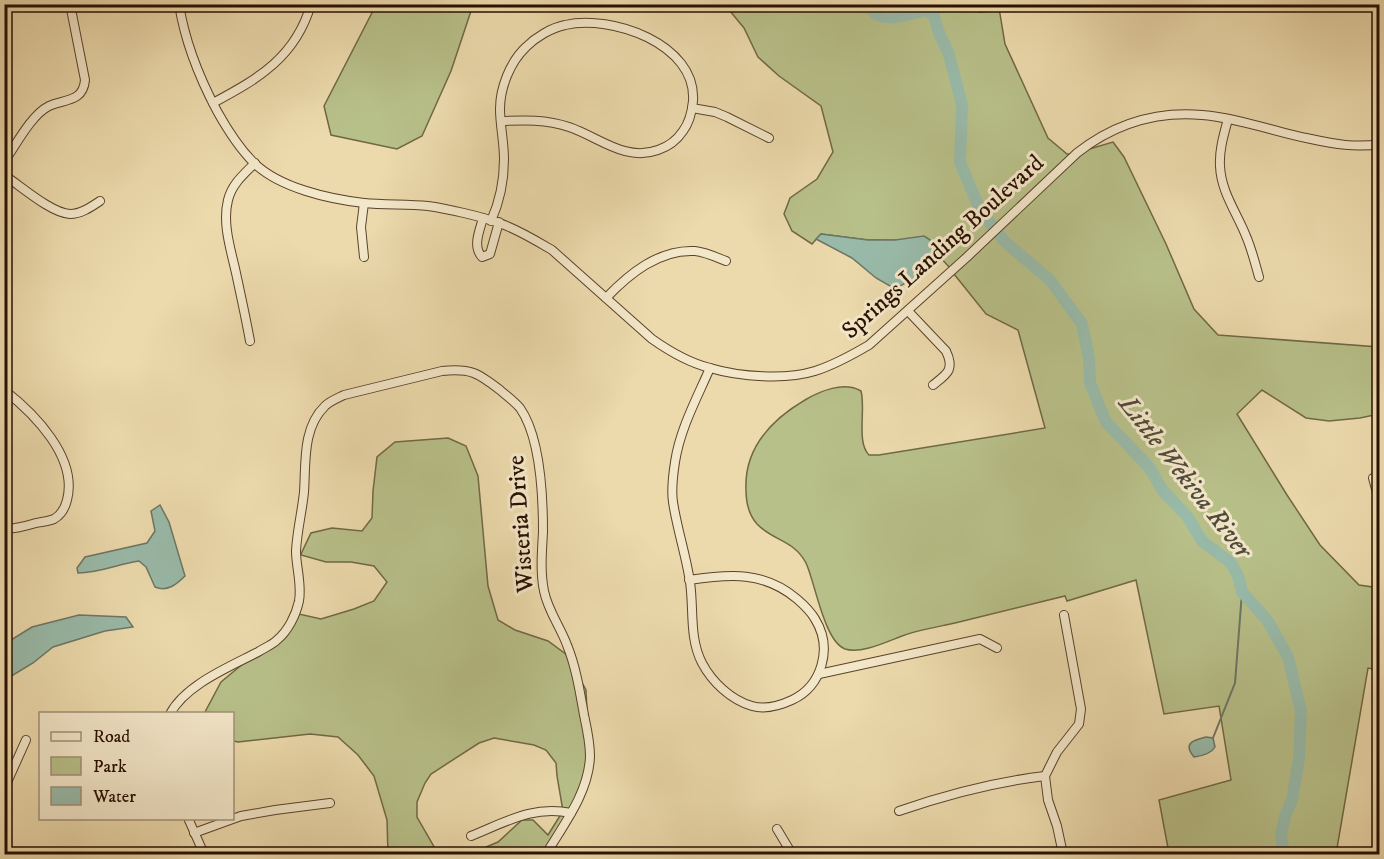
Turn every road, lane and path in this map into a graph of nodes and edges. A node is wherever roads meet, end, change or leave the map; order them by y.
1 (70, 4) edge
2 (179, 4) edge
3 (311, 4) edge
4 (213, 103) junction
5 (692, 108) junction
6 (1228, 119) junction
7 (501, 121) junction
8 (769, 138) dead end
9 (1380, 144) edge
10 (4, 162) edge
11 (255, 163) junction
12 (4, 175) edge
13 (100, 201) dead end
14 (364, 203) junction
15 (491, 220) junction
16 (364, 257) dead end
17 (726, 261) dead end
18 (1259, 277) dead end
19 (606, 298) junction
20 (908, 311) junction
21 (250, 341) dead end
22 (710, 368) junction
23 (933, 385) dead end
24 (4, 390) edge
25 (1373, 478) dead end
26 (1380, 504) edge
27 (4, 529) edge
28 (690, 580) junction
29 (1064, 615) dead end
30 (997, 648) dead end
31 (819, 674) junction
32 (171, 712) edge
33 (26, 740) dead end
34 (1045, 776) junction
35 (4, 789) edge
36 (330, 803) dead end
37 (899, 811) dead end
38 (571, 813) junction
39 (234, 819) edge
40 (188, 820) edge
41 (230, 820) edge
42 (777, 829) dead end
43 (194, 833) junction
44 (471, 836) dead end
45 (4, 854) edge
46 (55, 855) edge
47 (204, 855) edge
48 (546, 855) edge
49 (631, 855) edge
50 (639, 855) edge
51 (792, 855) edge
52 (1064, 855) edge

1 - 10 street
2 - 4 street, Springs Landing Boulevard
3 - 4 street
4 - 11 street, Springs Landing Boulevard
5 - 7 street
5 - 7 street
5 - 8 street
6 - 9 street, Springs Landing Boulevard
6 - 18 street
6 - 20 street, Springs Landing Boulevard
7 - 15 street
11 - 14 street, Springs Landing Boulevard
11 - 21 street
12 - 13 street
14 - 15 street, Springs Landing Boulevard
14 - 16 street
15 - 19 street, Springs Landing Boulevard
17 - 19 street
19 - 22 street, Springs Landing Boulevard
20 - 22 street, Springs Landing Boulevard
20 - 23 street
22 - 28 street
24 - 27 street
25 - 26 street
28 - 31 street
28 - 31 street
29 - 34 street
30 - 31 street
32 - 38 street, Wisteria Drive
33 - 35 street
34 - 37 street
34 - 52 street
36 - 39 street
38 - 44 street
38 - 48 street, Wisteria Drive
40 - 43 street
41 - 43 street
42 - 51 street
43 - 47 street
45 - 46 street
49 - 50 street

